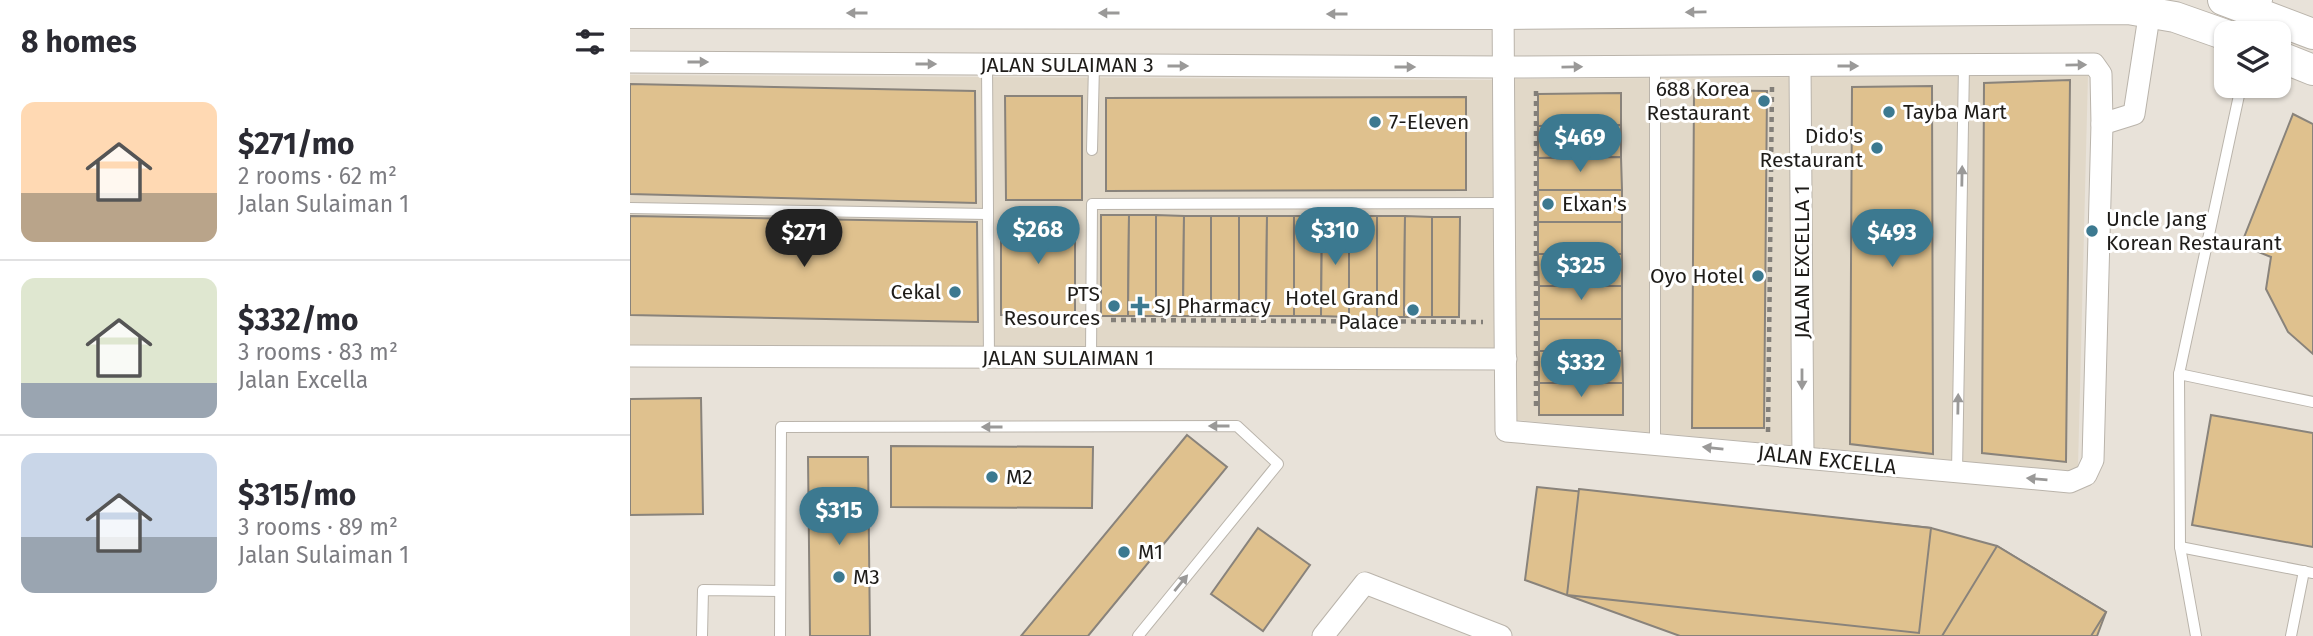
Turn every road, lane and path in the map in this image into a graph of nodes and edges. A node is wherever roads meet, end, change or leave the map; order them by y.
1 (2223, 0) edge
2 (1503, 7) edge
3 (2150, 10) junction
4 (630, 13) edge
5 (2263, 16) edge
6 (2214, 31) edge
7 (2313, 34) edge
8 (2291, 61) edge
9 (630, 62) edge
10 (987, 64) junction
11 (1094, 65) junction
12 (1772, 65) junction
13 (1655, 66) junction
14 (1801, 66) junction
15 (1964, 66) junction
16 (1503, 67) junction
17 (1536, 67) junction
18 (2313, 70) edge
19 (2238, 98) edge
20 (2102, 124) junction
21 (1092, 150) dead end
22 (1504, 203) junction
23 (630, 208) edge
24 (988, 214) junction
25 (987, 319) junction
26 (1091, 320) junction
27 (1505, 322) junction
28 (630, 356) edge
29 (989, 359) junction
30 (1091, 359) junction
31 (1506, 359) junction
32 (2179, 374) junction
33 (2313, 402) edge
34 (1536, 433) junction
35 (1656, 442) junction
36 (1768, 454) junction
37 (1803, 457) junction
38 (1957, 472) junction
39 (2180, 547) junction
40 (2308, 572) edge
41 (780, 591) junction
42 (702, 636) edge
43 (780, 636) edge
44 (1138, 636) edge
45 (1323, 636) edge
46 (1501, 636) edge
47 (2196, 636) edge
48 (2291, 636) edge

1 - 5 street
3 -> 2 street
2 -> 4 street
2 - 16 street, JALAN EXCELLA
3 - 6 street
3 - 20 street
5 - 7 street
8 - 18 street
9 -> 10 street, JALAN SULAIMAN 3
10 - 11 street, JALAN SULAIMAN 3
10 - 24 lane
11 -> 16 street, JALAN SULAIMAN 3
11 - 21 lane
12 - 13 street, JALAN SULAIMAN 3
12 - 14 street, JALAN SULAIMAN 3
12 - 36 path
17 -> 13 street, JALAN SULAIMAN 3
13 - 35 lane
14 -> 15 street, JALAN SULAIMAN 3
14 -> 37 street, JALAN EXCELLA 1
15 -> 20 street, JALAN EXCELLA
38 -> 15 lane
16 - 17 street, JALAN SULAIMAN 3
16 - 22 street, JALAN EXCELLA
17 - 34 path
19 - 32 lane
20 -> 38 street, JALAN EXCELLA
22 - 26 lane
22 - 27 street, JALAN EXCELLA
23 - 24 lane
24 - 25 lane
25 - 26 path
25 - 29 lane
26 - 27 path
26 - 30 lane
27 - 31 street, JALAN EXCELLA
28 - 29 street, JALAN SULAIMAN 1
29 - 30 street, JALAN SULAIMAN 1
30 - 31 street, JALAN SULAIMAN 1
31 - 34 street, JALAN EXCELLA
32 - 33 lane
32 - 39 lane
34 - 35 street, JALAN EXCELLA
36 -> 35 street, JALAN EXCELLA
36 - 37 street, JALAN EXCELLA
37 - 38 street, JALAN EXCELLA
39 - 40 lane
39 - 47 lane
40 - 48 lane
41 - 42 lane
41 - 43 lane
44 -> 41 lane
45 - 46 street

